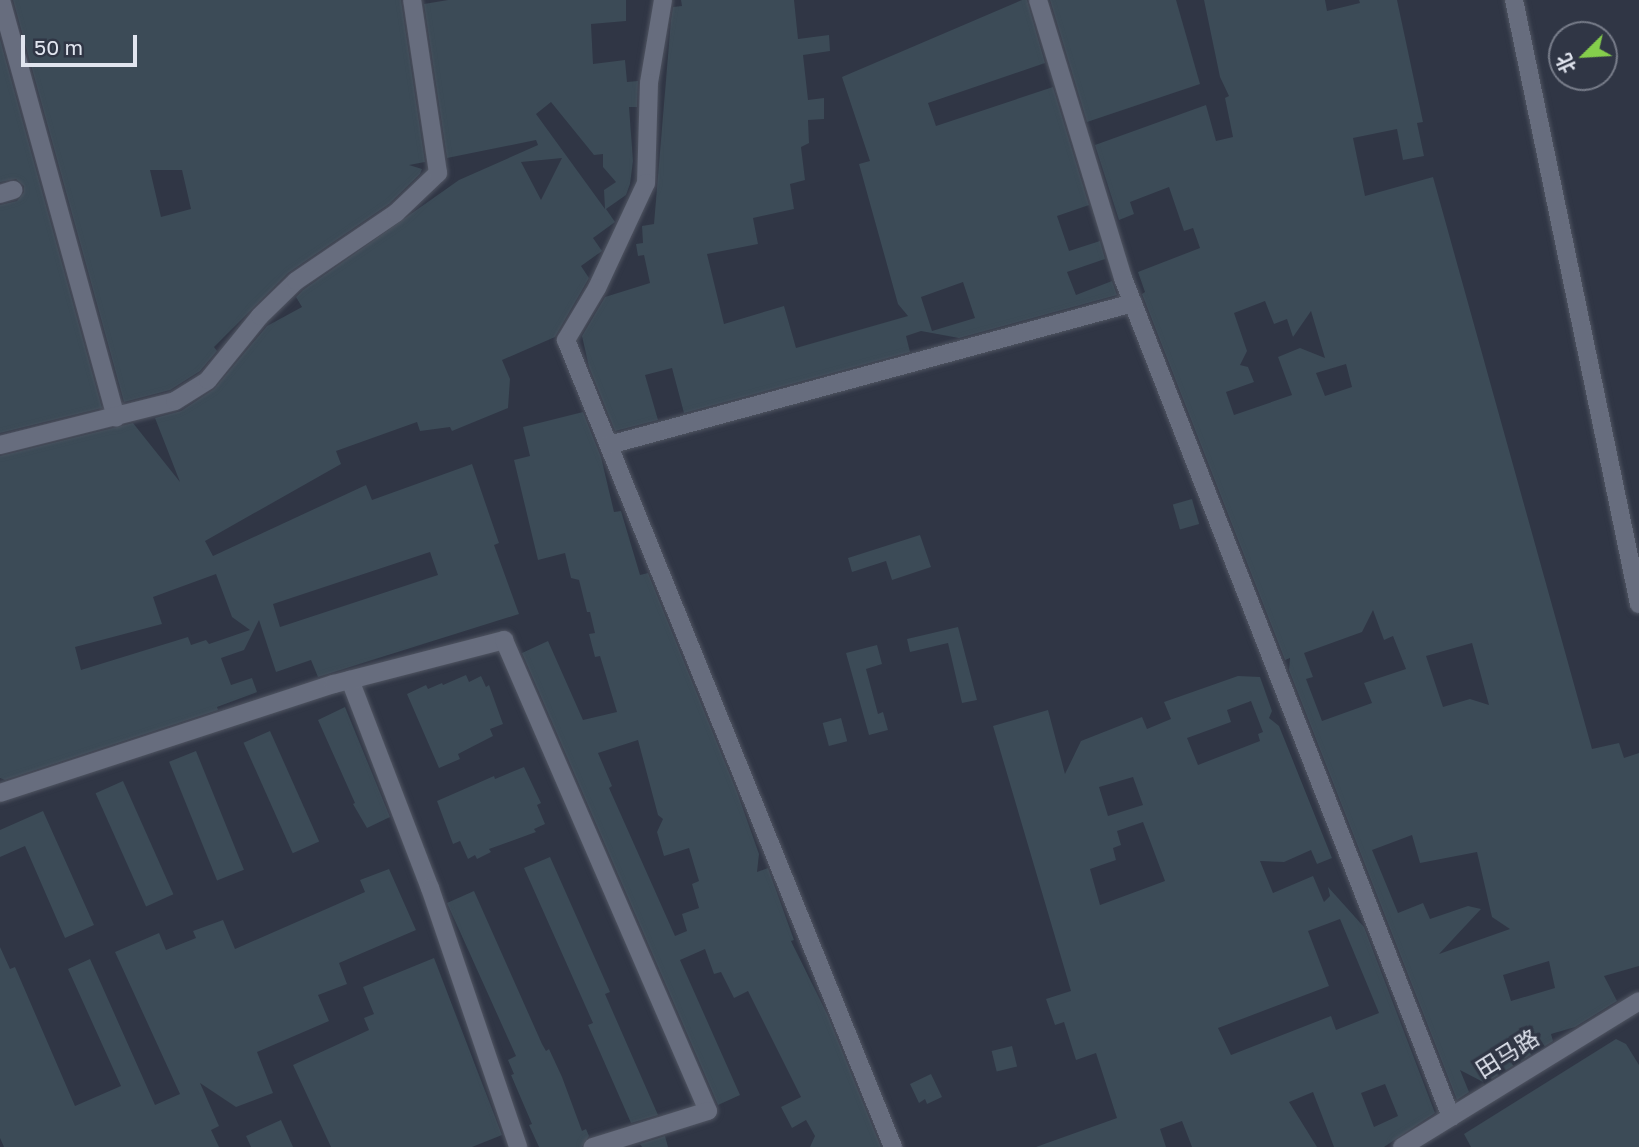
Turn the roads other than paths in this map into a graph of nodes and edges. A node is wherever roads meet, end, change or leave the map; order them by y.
1 (1, 0) edge
2 (412, 0) edge
3 (663, 0) edge
4 (1038, 0) edge
5 (1514, 0) edge
6 (1133, 303) junction
7 (116, 417) junction
8 (0, 445) edge
9 (609, 446) junction
10 (1639, 604) edge
11 (350, 680) junction
12 (0, 793) edge
13 (1639, 1001) edge
14 (1451, 1117) junction
15 (518, 1147) edge
16 (593, 1147) edge
17 (893, 1147) edge
18 (1402, 1147) edge

1 - 7 street
2 - 7 street
3 - 9 street
4 - 6 street
5 - 10 street
6 - 9 street
6 - 14 street
7 - 8 street
9 - 17 street
11 - 12 street
11 - 15 street
11 - 16 street
13 - 14 street, 田马路
14 - 18 street, 田马路

